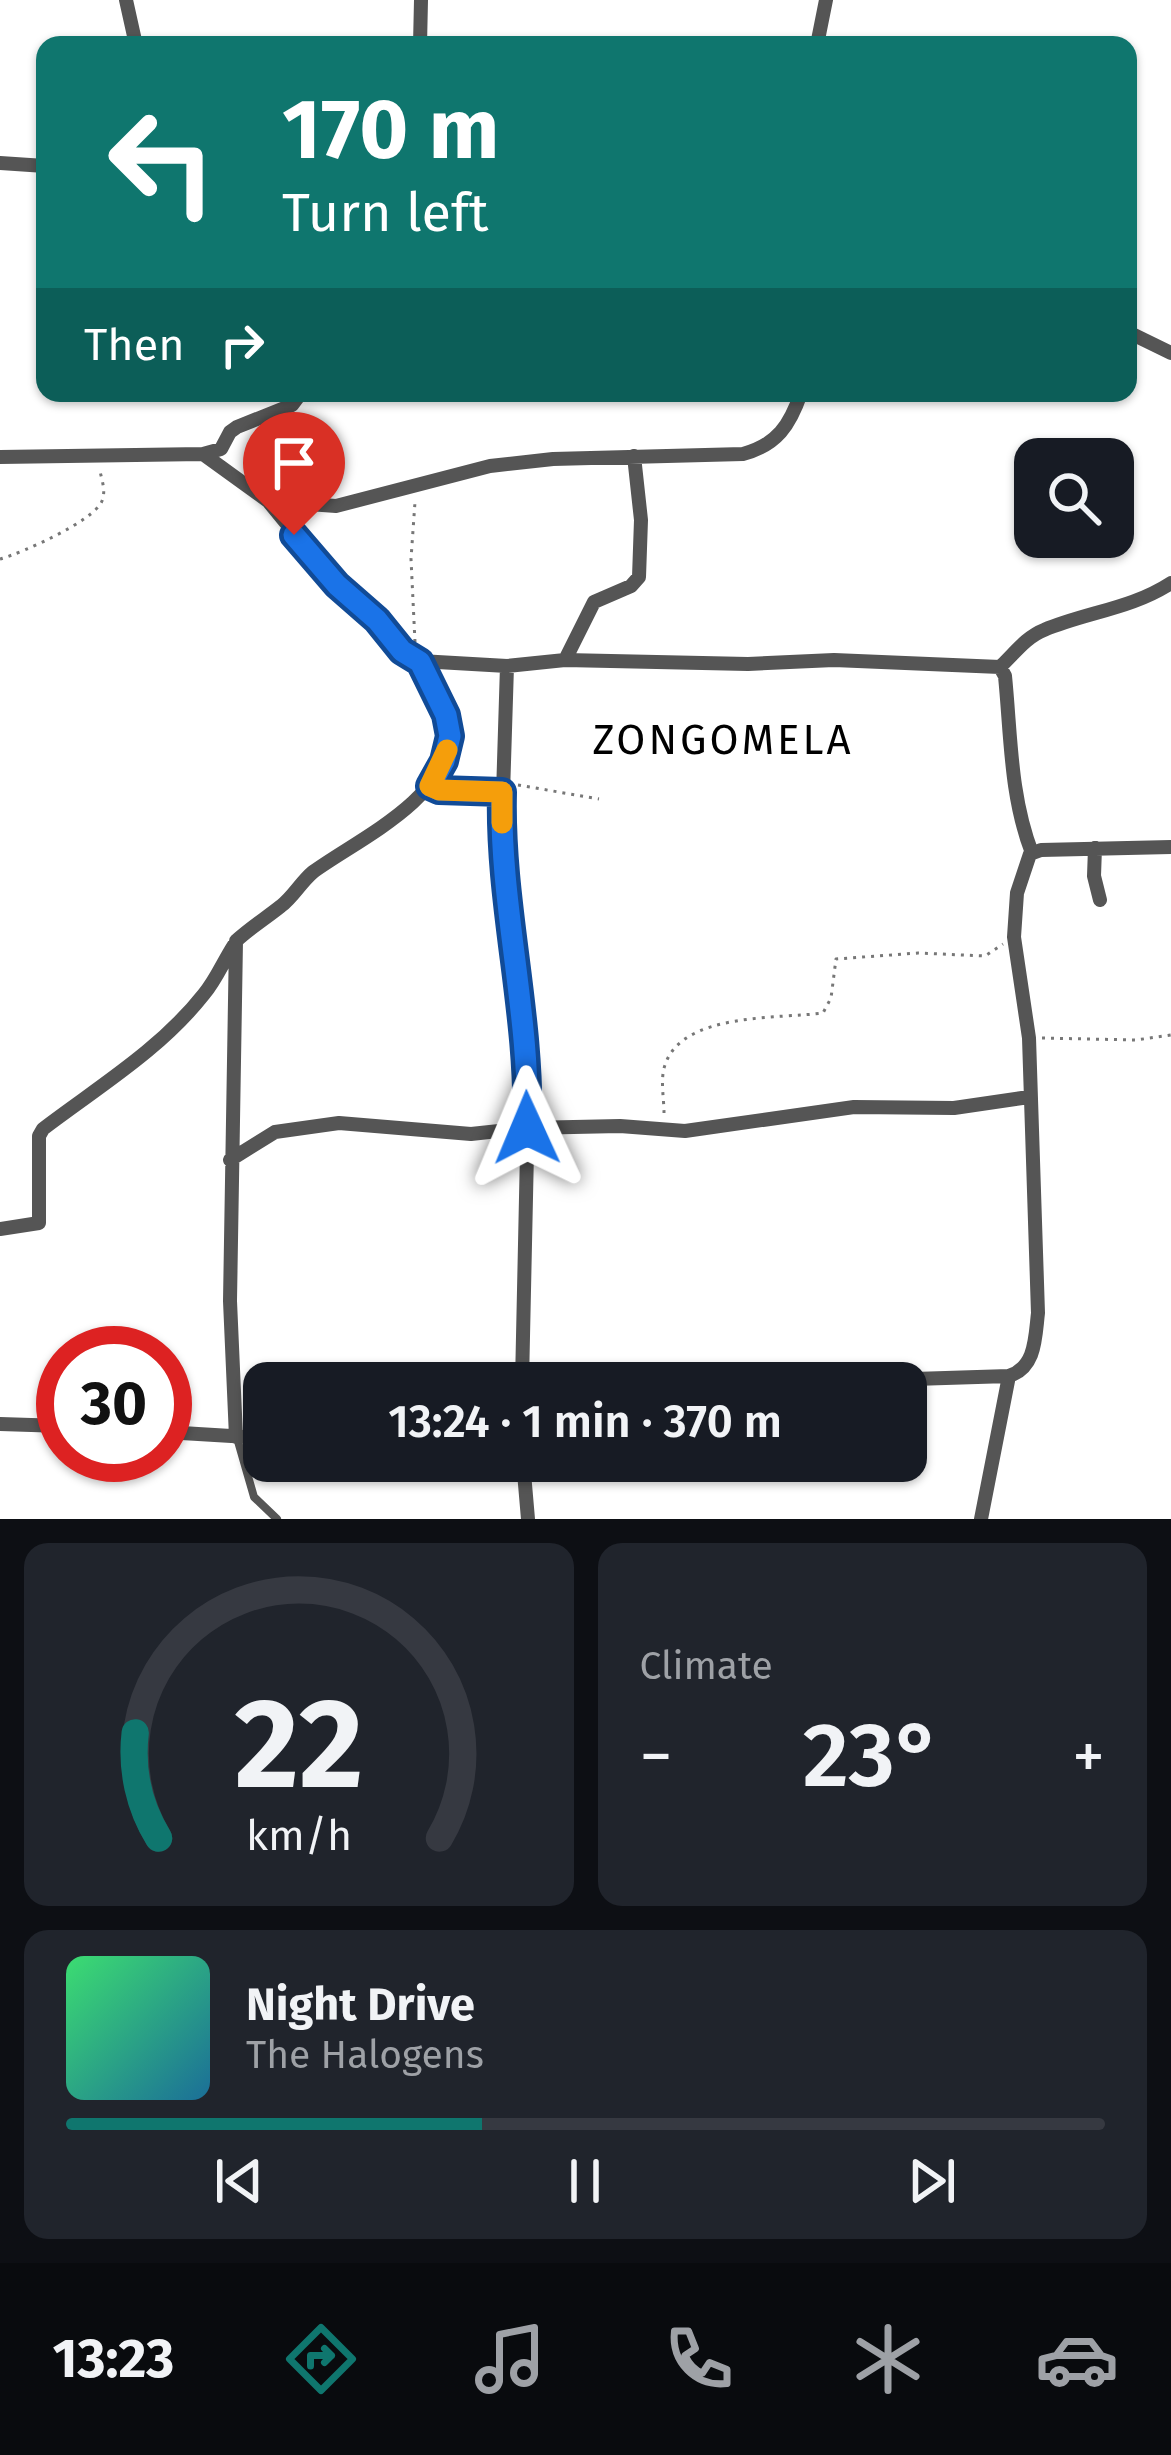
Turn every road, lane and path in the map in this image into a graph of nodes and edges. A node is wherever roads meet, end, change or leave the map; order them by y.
1 (126, 0) edge
2 (421, 0) edge
3 (811, 0) edge
4 (826, 0) edge
5 (819, 28) junction
6 (134, 36) edge
7 (420, 36) edge
8 (818, 36) edge
9 (0, 163) edge
10 (36, 165) edge
11 (1137, 336) edge
12 (1171, 353) edge
13 (295, 402) edge
14 (798, 402) edge
15 (202, 454) junction
16 (88, 455) junction
17 (0, 457) edge
18 (634, 457) junction
19 (416, 488) junction
20 (268, 501) junction
21 (0, 559) edge
22 (1171, 583) edge
23 (417, 660) junction
24 (565, 660) junction
25 (507, 665) junction
26 (1000, 668) junction
27 (430, 786) junction
28 (503, 787) junction
29 (599, 800) dead end
30 (1171, 847) edge
31 (1095, 848) junction
32 (1032, 853) junction
33 (1100, 900) dead end
34 (1014, 928) junction
35 (236, 941) junction
36 (1171, 1035) edge
37 (1029, 1038) junction
38 (1029, 1097) junction
39 (527, 1128) junction
40 (664, 1130) junction
41 (230, 1160) junction
42 (0, 1229) edge
43 (522, 1362) edge
44 (1009, 1376) junction
45 (927, 1379) edge
46 (0, 1424) edge
47 (36, 1425) edge
48 (192, 1434) edge
49 (236, 1437) junction
50 (243, 1437) edge
51 (525, 1482) edge
52 (256, 1500) junction
53 (253, 1519) edge
54 (277, 1519) edge
55 (528, 1519) edge
56 (981, 1519) edge

1 - 6 street
2 - 7 street
3 - 5 street
4 - 5 street
5 - 8 street
9 - 10 street
11 - 12 street
13 - 15 street
14 - 18 street
15 - 16 street
15 - 20 street
16 - 17 street
16 - 21 path
18 - 19 street
18 - 24 street
19 - 20 street
19 - 23 path
20 - 23 street
22 - 26 street
23 - 25 street
23 - 27 street
24 - 25 street
24 - 26 street
25 - 28 street
26 - 32 street
27 - 28 street
27 - 35 street
28 - 29 path
28 - 39 street
30 - 31 street
31 - 32 street
31 - 33 street
32 - 34 street
34 - 37 street
34 - 40 path
35 - 41 street
35 - 42 street
36 - 37 path
37 - 38 street
38 - 40 street
38 - 44 street
39 - 40 street
39 - 41 street
39 - 43 street
41 - 49 street
44 - 45 street
44 - 56 street
46 - 47 street
48 - 49 street
49 - 50 street
49 - 52 lane
51 - 55 street
52 - 53 lane
52 - 54 lane

